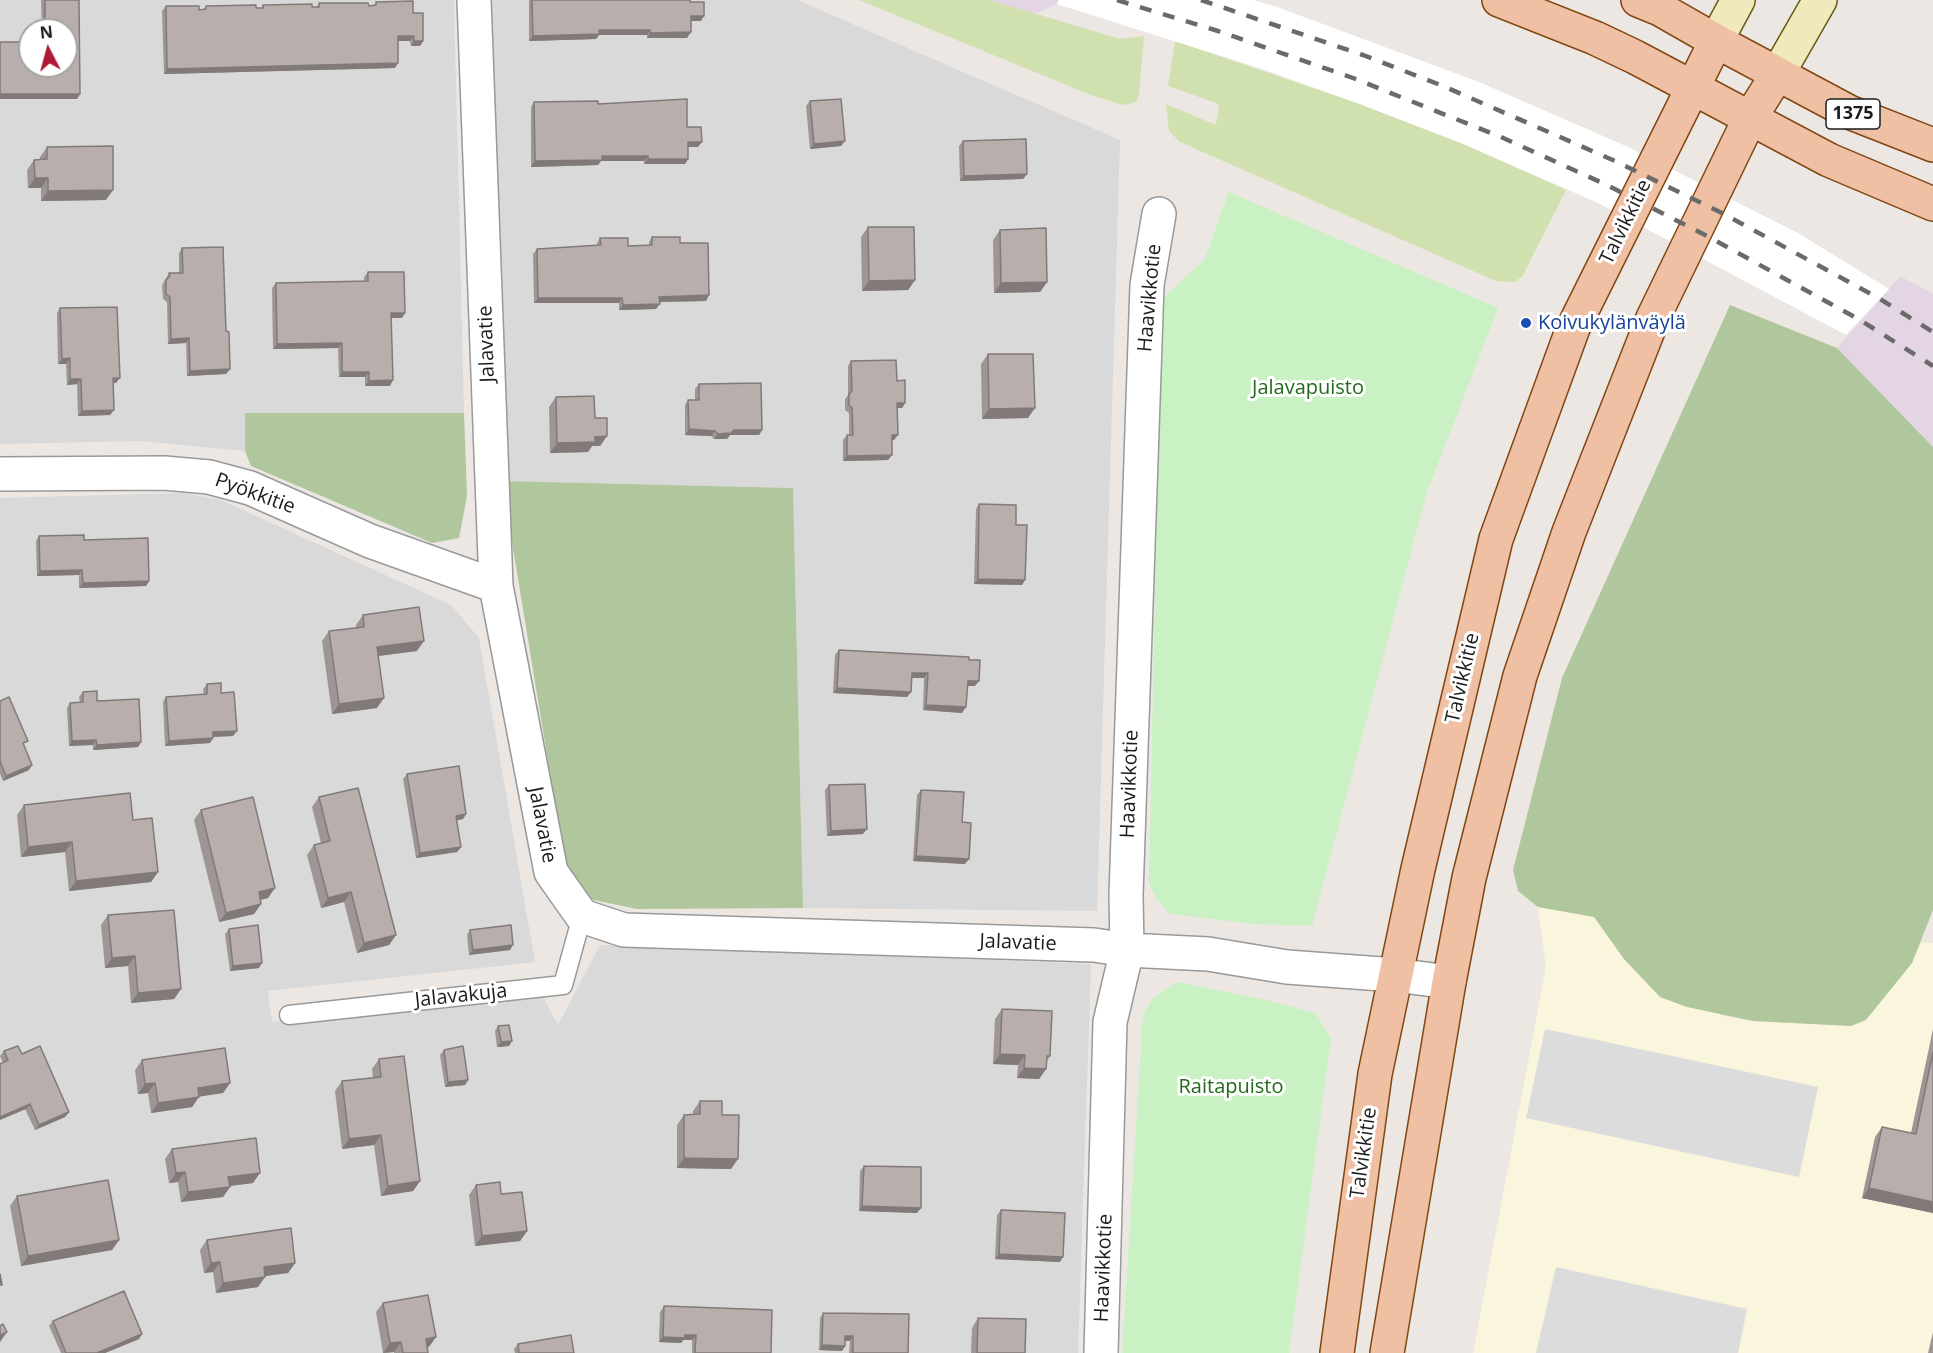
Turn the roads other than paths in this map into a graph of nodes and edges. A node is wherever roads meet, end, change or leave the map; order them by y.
1 (474, 0) edge
2 (1499, 0) edge
3 (1638, 0) edge
4 (1738, 0) edge
5 (1820, 0) edge
6 (1716, 41) junction
7 (1777, 75) junction
8 (1693, 88) junction
9 (1750, 118) junction
10 (1933, 145) edge
11 (1933, 204) edge
12 (1159, 214) dead end
13 (0, 474) edge
14 (496, 586) junction
15 (582, 916) junction
16 (1127, 950) junction
17 (1395, 975) junction
18 (1449, 982) junction
19 (289, 1015) dead end
20 (1101, 1353) edge
21 (1337, 1353) edge
22 (1388, 1353) edge

1 - 14 street, Jalavatie
2 - 8 main road
3 - 6 main road, 1375
4 - 6 main road
5 - 7 main road
6 - 7 main road, 1375
6 - 8 main road, Talvikkitie
7 - 9 main road
7 - 10 main road, 1375
8 - 9 main road
8 - 17 main road, Talvikkitie
9 - 11 main road
9 - 18 main road
12 - 16 street, Haavikkotie
13 - 14 street, Pyökkitie
14 - 15 street, Jalavatie
15 - 16 street, Jalavatie
15 - 19 lane, Jalavakuja
16 - 17 street, Jalavatie
16 - 20 street, Haavikkotie
17 - 18 street, Jalavatie
17 - 21 main road, Talvikkitie
18 - 22 main road

